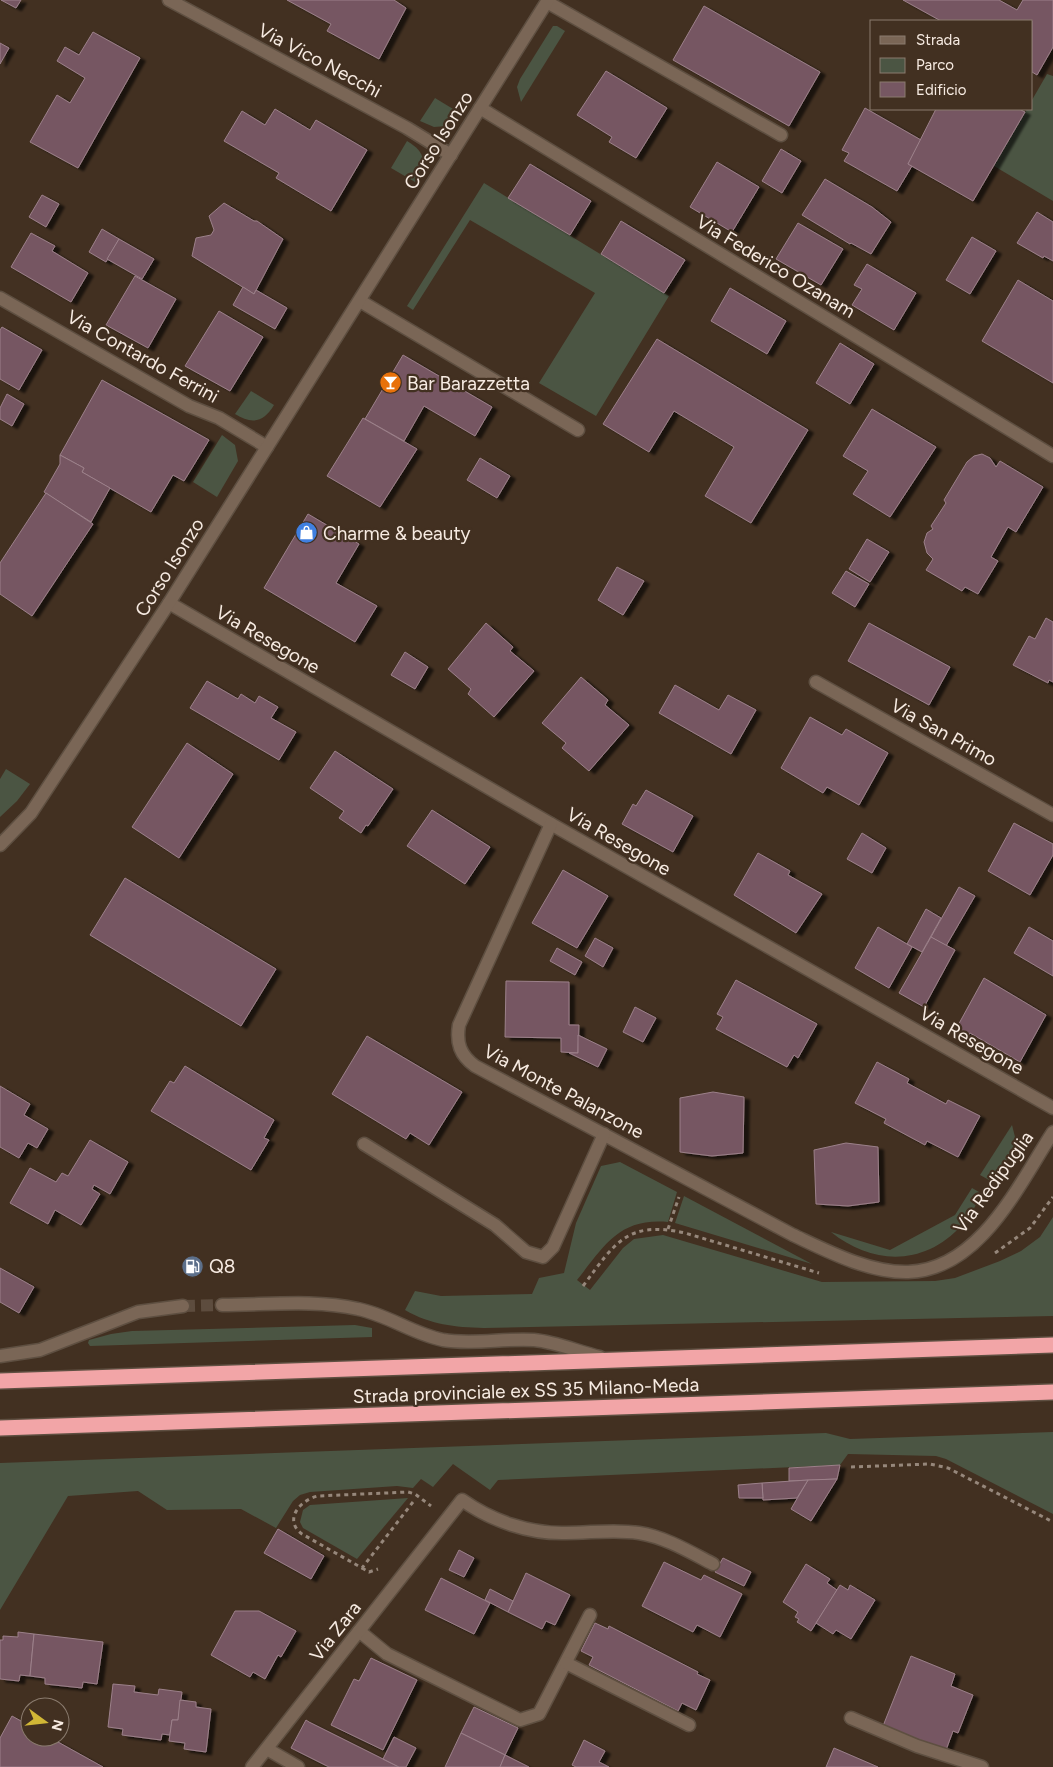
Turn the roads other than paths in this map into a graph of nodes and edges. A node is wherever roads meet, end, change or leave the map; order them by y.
1 (169, 0) edge
2 (548, 1) edge
3 (480, 108) junction
4 (781, 135) dead end
5 (451, 155) junction
6 (0, 298) edge
7 (360, 301) junction
8 (578, 430) dead end
9 (267, 447) junction
10 (1053, 456) edge
11 (169, 603) junction
12 (816, 682) dead end
13 (1053, 815) edge
14 (551, 824) junction
15 (0, 845) edge
16 (1053, 1108) edge
17 (1053, 1132) edge
18 (604, 1134) junction
19 (364, 1144) dead end
20 (793, 1235) joint
21 (182, 1306) tunnel mouth
22 (222, 1306) tunnel mouth
23 (1053, 1345) edge
24 (0, 1356) edge
25 (610, 1360) junction
26 (0, 1381) edge
27 (1053, 1392) edge
28 (0, 1428) edge
29 (713, 1564) dead end
30 (590, 1615) dead end
31 (359, 1632) junction
32 (566, 1663) junction
33 (851, 1718) dead end
34 (689, 1724) dead end
35 (267, 1749) junction
36 (252, 1767) edge
37 (298, 1767) edge
38 (982, 1767) edge

1 - 5 street, Via Vico Necchi
2 - 3 street, Corso Isonzo
2 - 4 street
3 - 5 street, Corso Isonzo
3 - 10 street, Via Federico Ozanam
5 - 7 street, Corso Isonzo
6 - 9 street, Via Contardo Ferrini
7 - 8 street
7 - 9 street, Corso Isonzo
9 - 11 street, Corso Isonzo
11 - 14 street, Via Resegone
11 - 15 street, Corso Isonzo
12 - 13 street, Via San Primo
14 - 16 street, Via Resegone
14 - 18 street, Via Monte Palanzone
17 - 20 street, Via Redipuglia
18 - 19 street
18 - 20 street, Via Monte Palanzone
21 - 24 street
22 - 25 street
23 - 25 highway, Strada provinciale ex SS 35 Milano-Meda
25 - 26 highway, Strada provinciale ex SS 35 Milano-Meda
27 - 28 highway, Strada provinciale ex SS 35 Milano-Meda
29 - 31 street, Via Zara
30 - 32 street
31 - 32 street
31 - 35 street, Via Zara
32 - 34 street
33 - 38 street
35 - 36 street, Via Zara
35 - 37 street

